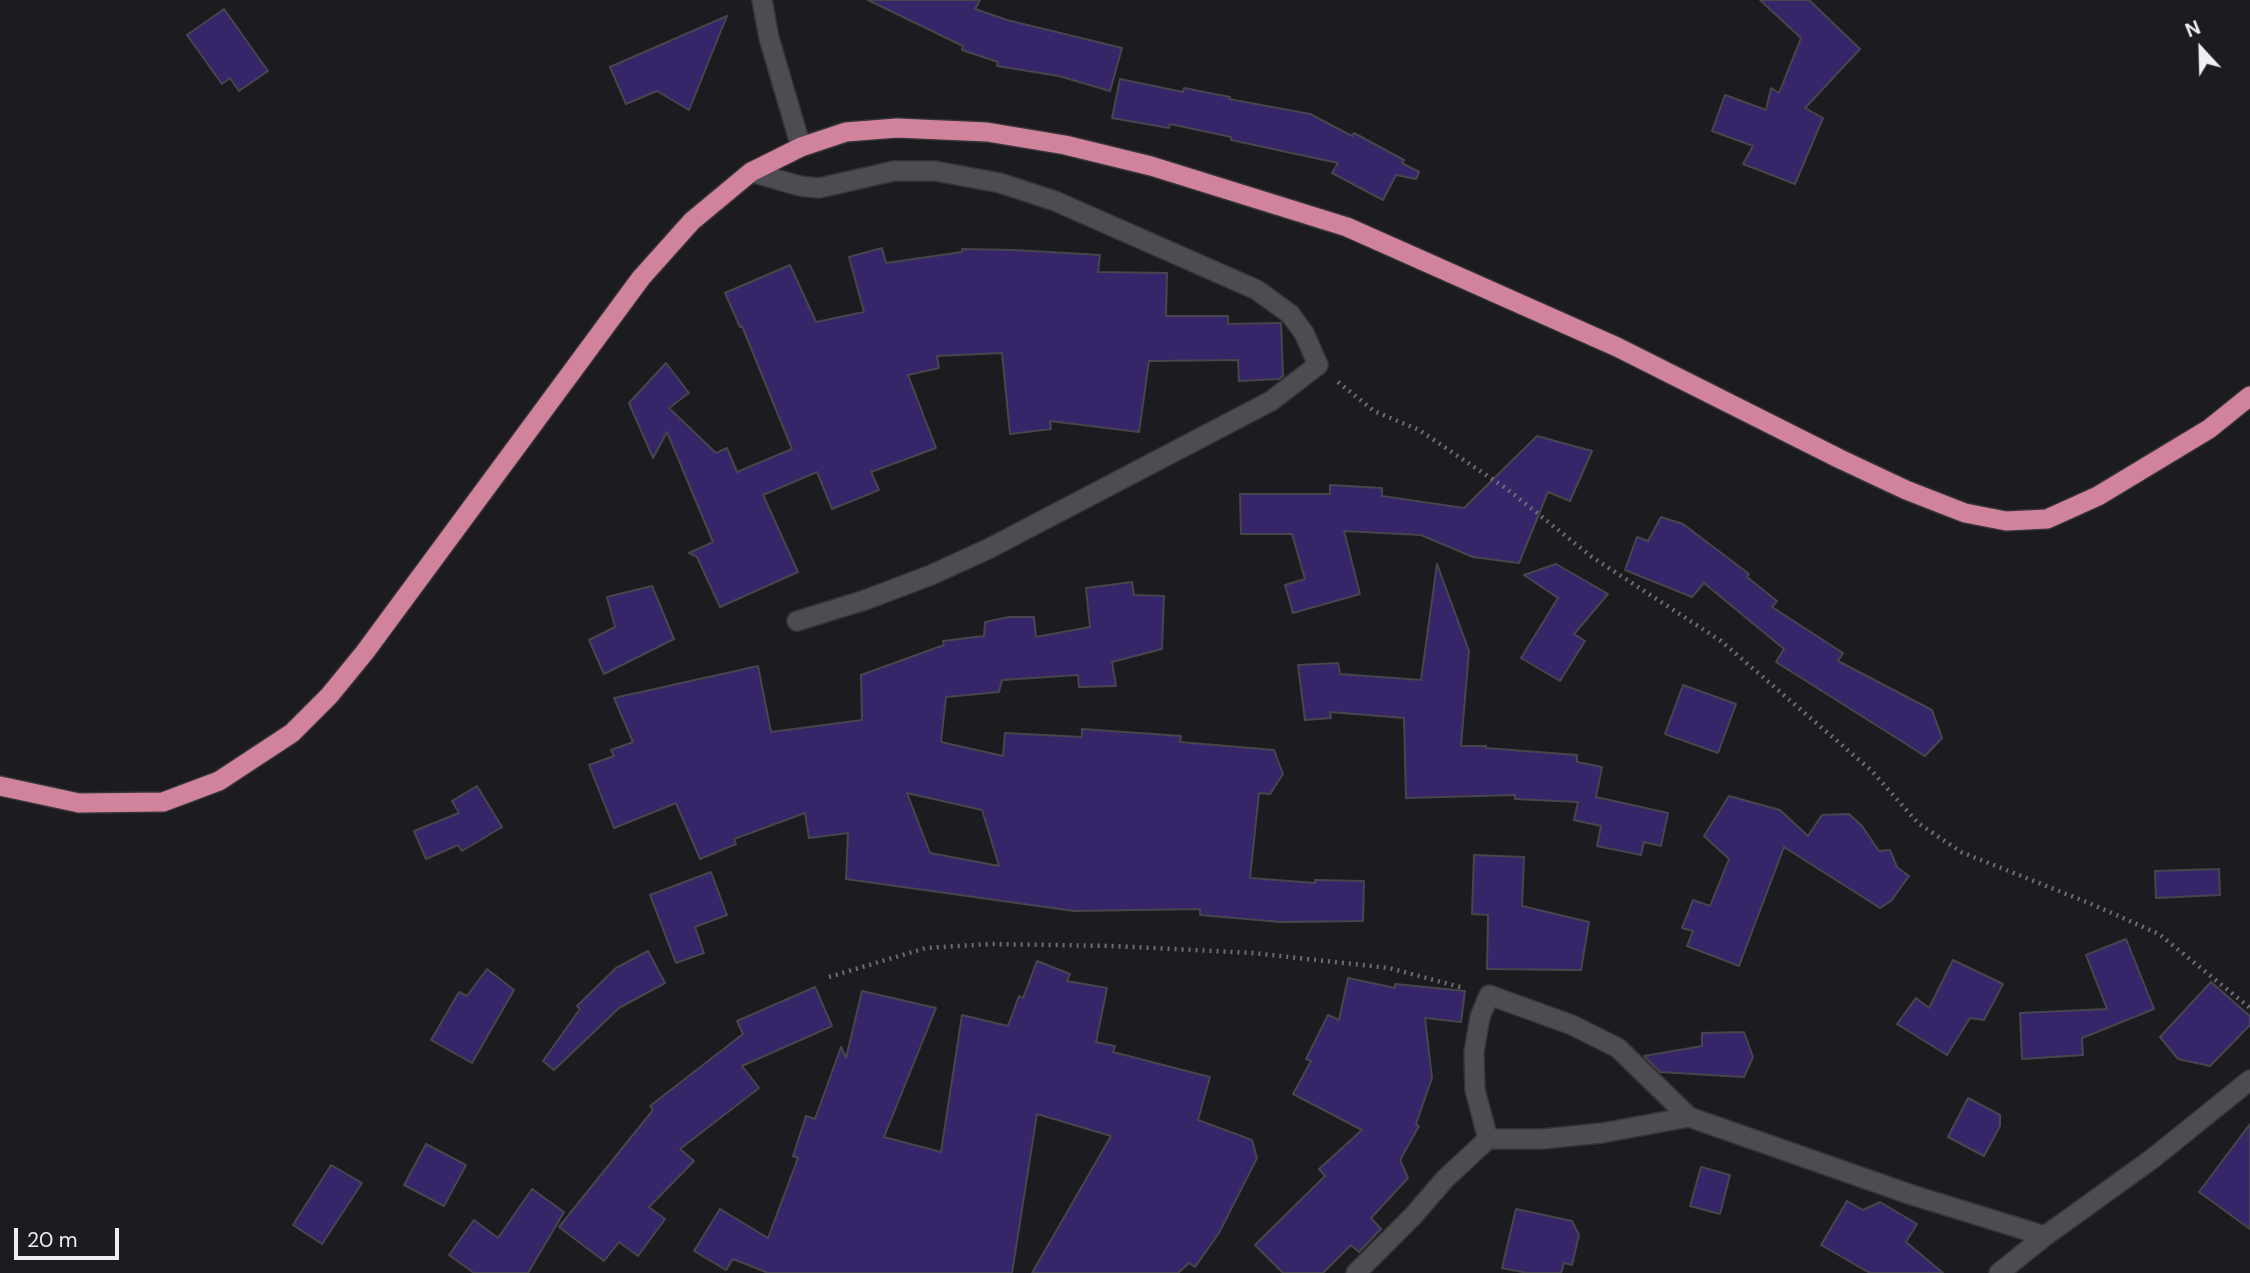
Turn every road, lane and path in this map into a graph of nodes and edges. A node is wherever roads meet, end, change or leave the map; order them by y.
1 (762, 0) edge
2 (801, 147) junction
3 (751, 172) junction
4 (1318, 365) junction
5 (2250, 396) edge
6 (797, 621) dead end
7 (0, 786) edge
8 (829, 977) dead end
9 (1489, 995) junction
10 (2250, 1008) edge
11 (2250, 1080) edge
12 (1689, 1117) junction
13 (1488, 1139) junction
14 (2045, 1236) junction
15 (1356, 1273) edge
16 (1999, 1273) edge

1 - 2 street
2 - 3 highway
2 - 5 highway
3 - 4 street
3 - 7 highway
4 - 6 street
4 - 10 path
8 - 9 path
9 - 12 street
9 - 13 street
11 - 14 street
12 - 13 street
12 - 14 street
13 - 15 street
14 - 16 street

